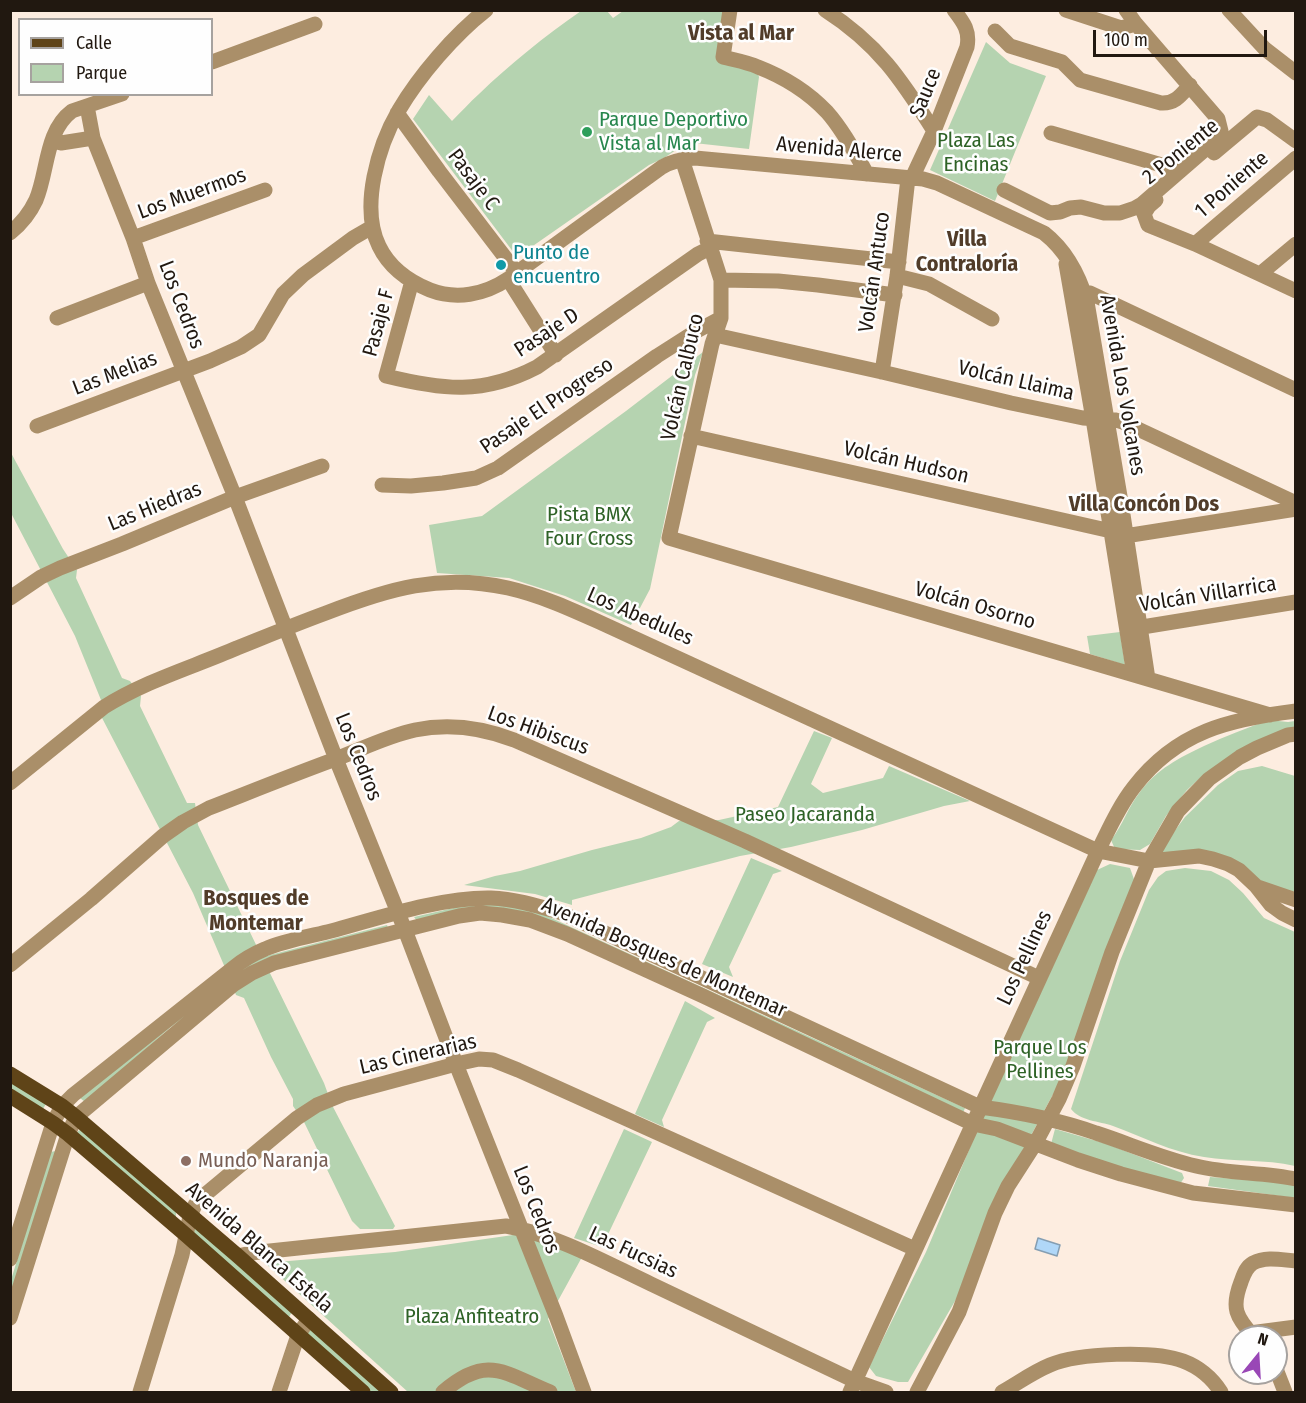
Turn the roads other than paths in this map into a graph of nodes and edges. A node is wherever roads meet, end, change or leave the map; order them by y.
1 (486, 10) edge
2 (730, 10) edge
3 (825, 10) edge
4 (1066, 10) edge
5 (1126, 10) edge
6 (1228, 10) edge
7 (959, 16) edge
8 (315, 24) dead end
9 (1136, 24) junction
10 (995, 31) dead end
11 (213, 62) edge
12 (1296, 73) edge
13 (1190, 85) junction
14 (116, 96) edge
15 (87, 105) junction
16 (397, 112) junction
17 (934, 131) junction
18 (1051, 133) dead end
19 (93, 138) junction
20 (52, 141) junction
21 (1296, 141) edge
22 (1296, 158) edge
23 (682, 159) junction
24 (1179, 170) junction
25 (867, 174) junction
26 (910, 178) junction
27 (265, 190) dead end
28 (1004, 190) dead end
29 (372, 227) junction
30 (10, 233) edge
31 (133, 238) junction
32 (708, 244) junction
33 (1195, 244) junction
34 (1296, 244) edge
35 (898, 269) junction
36 (1260, 274) junction
37 (512, 276) junction
38 (721, 280) junction
39 (412, 281) junction
40 (148, 283) junction
41 (1296, 291) edge
42 (1078, 292) junction
43 (895, 295) junction
44 (57, 318) dead end
45 (721, 318) junction
46 (992, 318) dead end
47 (715, 335) junction
48 (556, 355) junction
49 (184, 371) junction
50 (882, 372) junction
51 (386, 376) joint
52 (1296, 390) edge
53 (1100, 419) junction
54 (37, 426) dead end
55 (692, 436) junction
56 (322, 466) dead end
57 (382, 485) dead end
58 (235, 498) junction
59 (1296, 503) edge
60 (1296, 509) edge
61 (1118, 533) junction
62 (669, 538) joint
63 (10, 598) edge
64 (1296, 602) edge
65 (285, 628) junction
66 (1133, 628) junction
67 (1141, 677) junction
68 (1296, 711) edge
69 (1269, 715) junction
70 (1296, 734) edge
71 (336, 759) junction
72 (10, 783) edge
73 (1098, 851) junction
74 (1149, 861) junction
75 (1256, 886) junction
76 (1296, 900) edge
77 (398, 913) junction
78 (1296, 920) edge
79 (405, 930) junction
80 (10, 965) edge
81 (1039, 978) junction
82 (456, 1064) junction
83 (10, 1074) edge
84 (10, 1096) edge
85 (62, 1106) junction
86 (980, 1107) junction
87 (76, 1117) junction
88 (1048, 1119) junction
89 (53, 1122) junction
90 (973, 1124) junction
91 (68, 1134) junction
92 (1035, 1144) junction
93 (1198, 1167) junction
94 (1296, 1179) edge
95 (1193, 1192) junction
96 (1296, 1205) edge
97 (190, 1216) junction
98 (521, 1229) junction
99 (186, 1235) junction
100 (915, 1249) junction
101 (238, 1256) junction
102 (10, 1259) edge
103 (1296, 1262) edge
104 (10, 1318) edge
105 (309, 1319) junction
106 (1244, 1325) edge
107 (298, 1335) junction
108 (852, 1387) edge
109 (140, 1392) edge
110 (279, 1392) edge
111 (363, 1392) edge
112 (391, 1392) edge
113 (443, 1392) edge
114 (550, 1392) edge
115 (584, 1392) edge
116 (886, 1392) edge
117 (917, 1392) edge
118 (1002, 1392) edge
119 (1221, 1392) edge

1 - 16 street, Avenida Alerce
2 - 25 street
3 - 17 street
4 - 9 street
5 - 9 street
6 - 12 street
7 - 17 street, Sauce
8 - 11 street
9 - 13 street
10 - 13 street
13 - 24 street
14 - 15 street
15 - 19 street, Los Cedros
15 - 20 street
16 - 29 street, Avenida Alerce
16 - 37 street, Pasaje C
17 - 26 street, Sauce
18 - 24 street
19 - 20 street
19 - 31 street, Los Cedros
20 - 30 street
21 - 33 street, 2 Poniente
22 - 33 street, 1 Poniente
23 - 25 street, Avenida Alerce
23 - 32 street, Volcán Calbuco
23 - 37 street, Avenida Alerce
24 - 28 street
25 - 26 street, Avenida Alerce
26 - 35 street, Volcán Antuco
26 - 42 street, Avenida Los Volcanes
27 - 31 street, Los Muermos
29 - 39 street, Avenida Alerce
29 - 49 street, Las Melias
31 - 40 street, Los Cedros
32 - 35 street
32 - 38 street, Volcán Calbuco
32 - 48 street, Pasaje D
33 - 36 street
34 - 36 street
35 - 43 street, Volcán Antuco
35 - 46 street
36 - 41 street
37 - 39 street, Avenida Alerce
37 - 48 street, Pasaje C
38 - 43 street
38 - 45 street, Volcán Calbuco
39 - 51 street, Pasaje F
40 - 44 street
40 - 49 street, Los Cedros
42 - 52 street
42 - 53 street, Avenida Los Volcanes
43 - 50 street, Volcán Antuco
45 - 47 street, Volcán Calbuco
45 - 57 street, Pasaje El Progreso
47 - 50 street, Volcán Llaima
47 - 55 street, Volcán Calbuco
48 - 51 street, Pasaje D
49 - 54 street, Las Melias
49 - 58 street, Los Cedros
50 - 53 street, Volcán Llaima
53 - 59 street, Volcán Llaima
53 - 61 street, Avenida Los Volcanes
55 - 61 street, Volcán Hudson
55 - 62 street, Volcán Calbuco
56 - 58 street, Las Hiedras
58 - 63 street, Las Hiedras
58 - 65 street, Los Cedros
60 - 61 street
61 - 66 street, Avenida Los Volcanes
62 - 67 street, Volcán Osorno
64 - 66 street, Volcán Villarrica
65 - 71 street, Los Cedros
65 - 72 street, Los Abedules
65 - 73 street, Los Abedules
66 - 67 street, Avenida Los Volcanes
67 - 69 street, Volcán Osorno
68 - 69 street, Los Pellines
69 - 73 street, Los Pellines
70 - 74 street
71 - 77 street, Los Cedros
71 - 80 street, Los Hibiscus
71 - 81 street, Los Hibiscus
73 - 74 street, Los Abedules
73 - 81 street, Los Pellines
74 - 75 street, Los Abedules
74 - 88 street
75 - 76 street, Los Abedules
75 - 78 street, Los Abedules
77 - 79 street, Los Cedros
77 - 85 street, Avenida Bosques de Montemar
77 - 86 street, Avenida Bosques de Montemar
79 - 82 street, Los Cedros
79 - 87 street, Avenida Bosques de Montemar
79 - 90 street, Avenida Bosques de Montemar
81 - 86 street, Los Pellines
82 - 97 street, Las Cinerarias
82 - 98 street, Los Cedros
82 - 100 street, Las Cinerarias
83 - 85 main road, Avenida Blanca Estela
84 - 89 main road, Avenida Blanca Estela
85 - 87 main road, Avenida Blanca Estela
85 - 89 street, Avenida Bosques de Montemar
86 - 88 street, Avenida Bosques de Montemar
86 - 90 street, Los Pellines
87 - 91 street, Avenida Bosques de Montemar
87 - 97 main road, Avenida Blanca Estela
88 - 92 street
88 - 93 street, Avenida Bosques de Montemar
89 - 91 main road, Avenida Blanca Estela
89 - 102 street, Avenida Bosques de Montemar
90 - 92 street, Avenida Bosques de Montemar
90 - 100 street, Los Pellines
91 - 99 main road, Avenida Blanca Estela
91 - 104 street, Avenida Bosques de Montemar
92 - 95 street, Avenida Bosques de Montemar
92 - 117 street
93 - 94 street, Avenida Bosques de Montemar
93 - 95 street
95 - 96 street, Avenida Bosques de Montemar
97 - 99 street, Las Cinerarias
97 - 101 main road, Avenida Blanca Estela
98 - 101 street, Las Fucsias
98 - 108 street, Las Fucsias
98 - 115 street, Los Cedros
99 - 107 main road, Avenida Blanca Estela
99 - 109 street, Las Cinerarias
100 - 108 street, Los Pellines
101 - 105 main road, Avenida Blanca Estela
103 - 106 street
105 - 107 street
105 - 112 main road, Avenida Blanca Estela
107 - 110 street
107 - 111 main road, Avenida Blanca Estela
108 - 116 street, Las Fucsias
113 - 114 street
118 - 119 street

